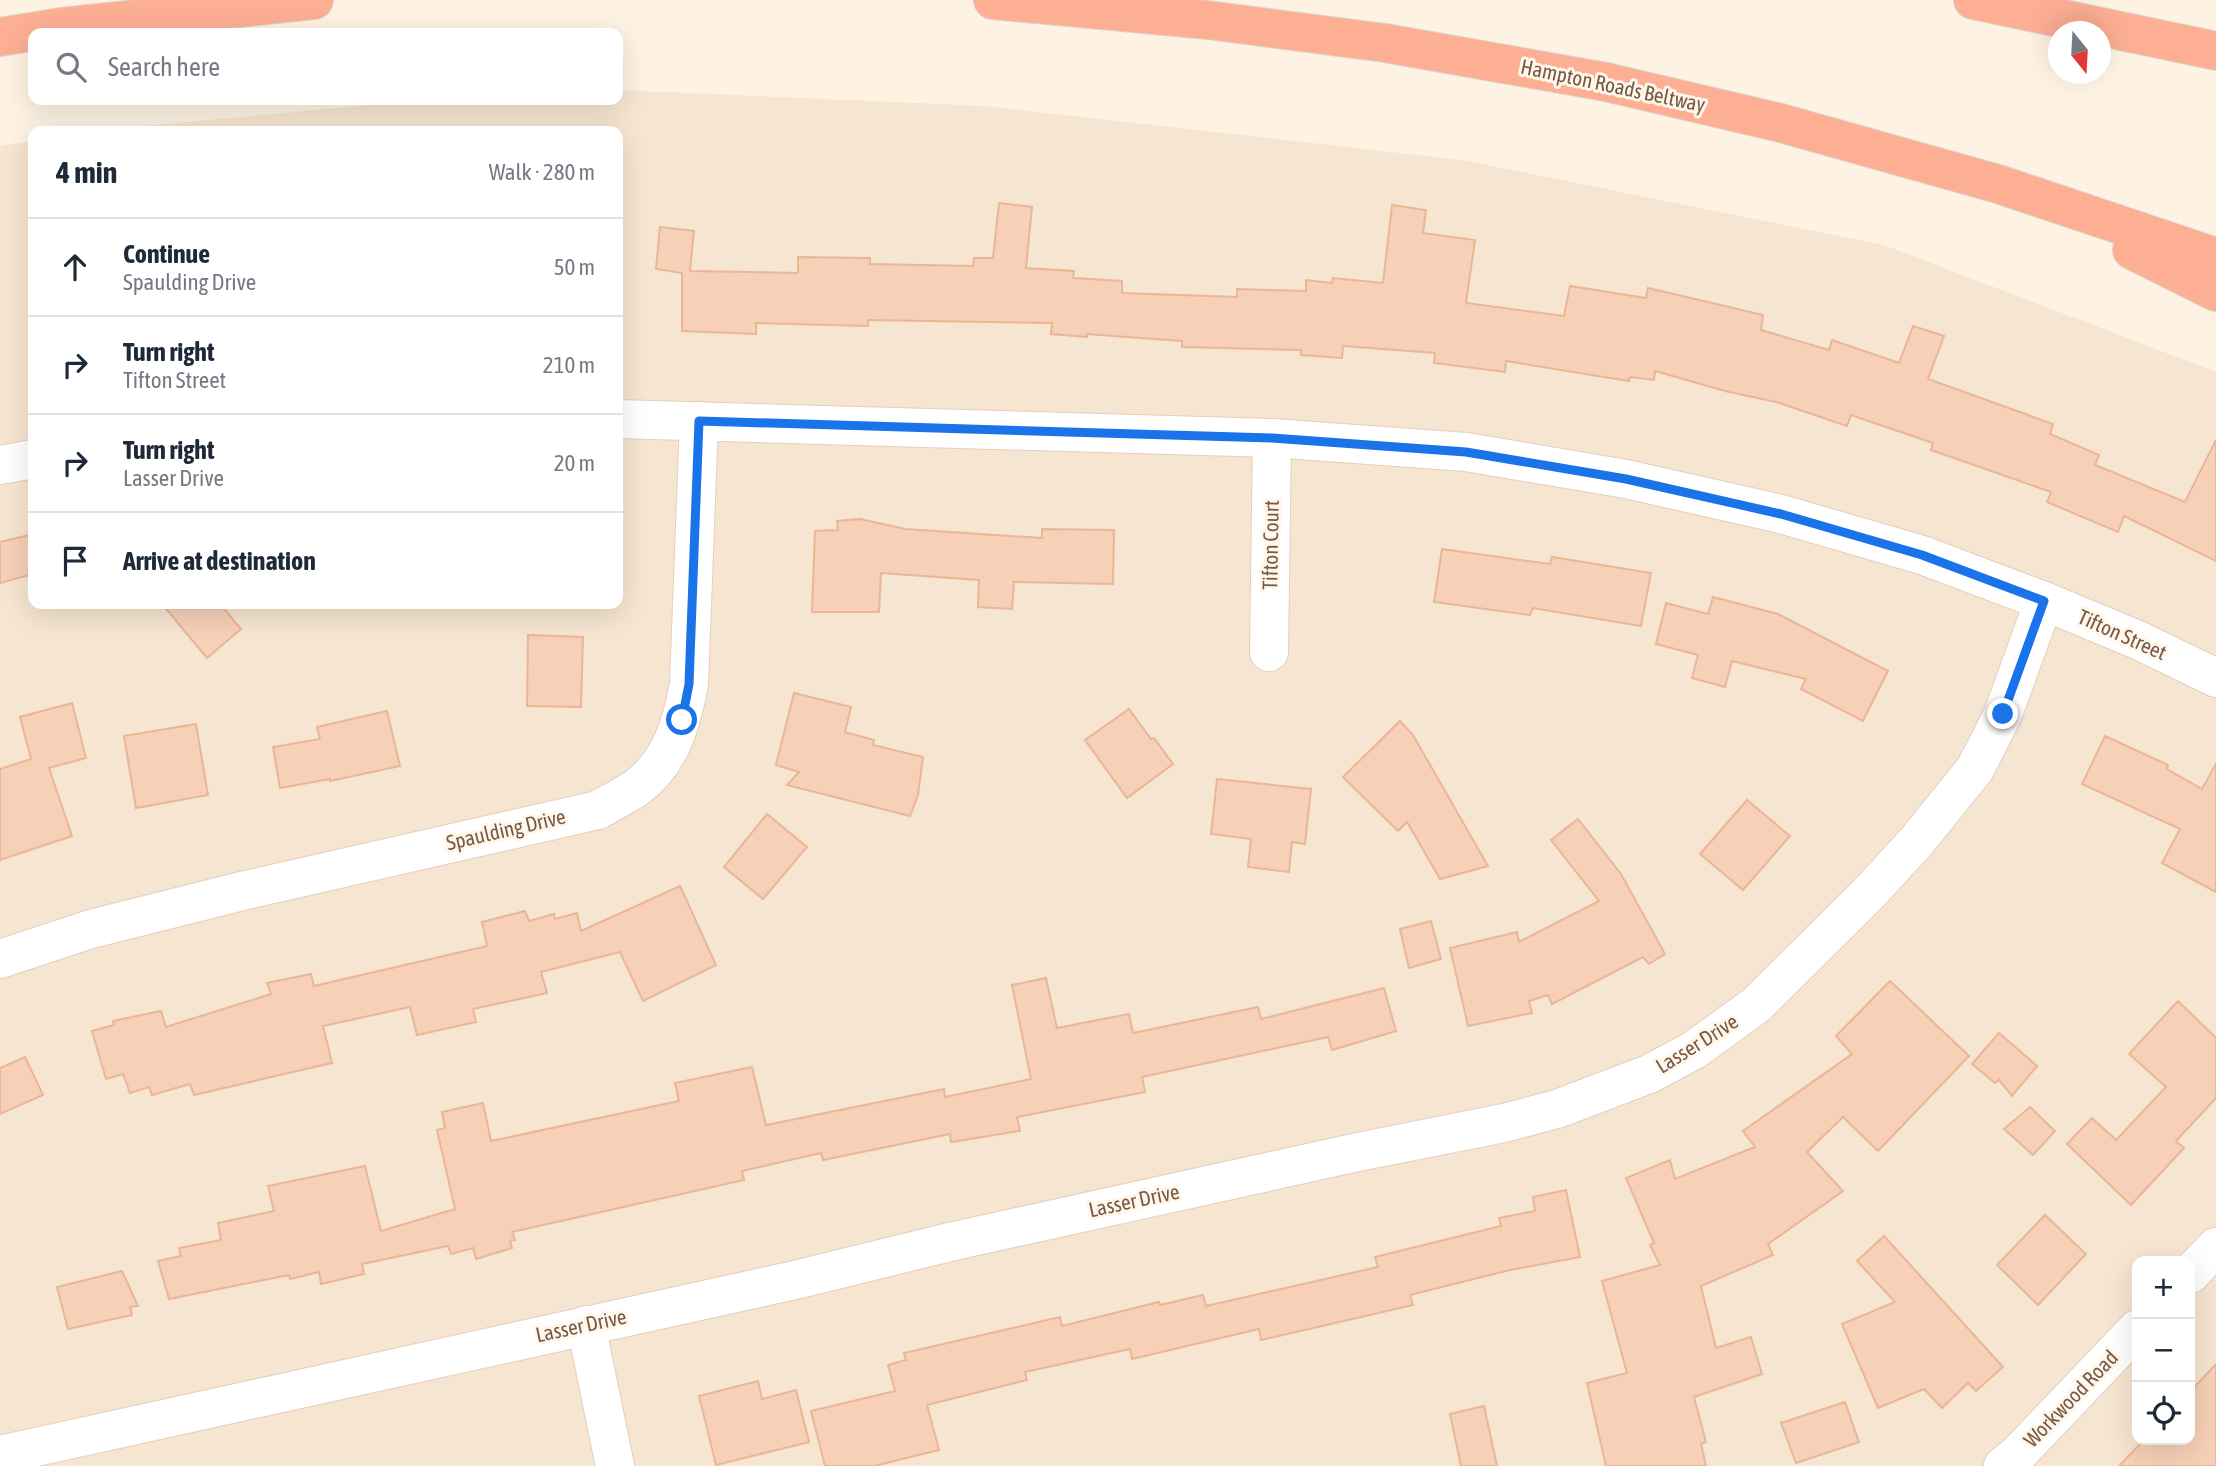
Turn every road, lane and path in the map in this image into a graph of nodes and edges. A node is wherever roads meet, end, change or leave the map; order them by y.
1 (314, 0) edge
2 (993, 0) edge
3 (1973, 0) edge
4 (56, 28) edge
5 (28, 33) edge
6 (0, 37) edge
7 (2216, 51) edge
8 (1998, 184) junction
9 (2216, 257) edge
10 (2216, 292) edge
11 (623, 419) edge
12 (699, 421) junction
13 (1272, 438) junction
14 (28, 459) edge
15 (0, 465) edge
16 (2044, 601) junction
17 (1269, 652) dead end
18 (2216, 678) edge
19 (0, 959) edge
20 (2216, 1247) edge
21 (2195, 1270) edge
22 (586, 1325) junction
23 (2132, 1334) edge
24 (0, 1455) edge
25 (615, 1466) edge
26 (2003, 1466) edge

1 - 4 highway
2 - 8 highway, Hampton Roads Beltway
3 - 7 highway
5 - 6 highway
8 - 9 highway, Hampton Roads Beltway
8 - 10 highway
11 - 12 street, Tifton Street
12 - 13 street, Tifton Street
12 - 19 street, Spaulding Drive
13 - 16 street, Tifton Street
13 - 17 street, Tifton Court
14 - 15 street
16 - 18 street, Tifton Street
16 - 22 street, Lasser Drive
20 - 21 street
22 - 24 street, Lasser Drive
22 - 25 street
23 - 26 street, Workwood Road

